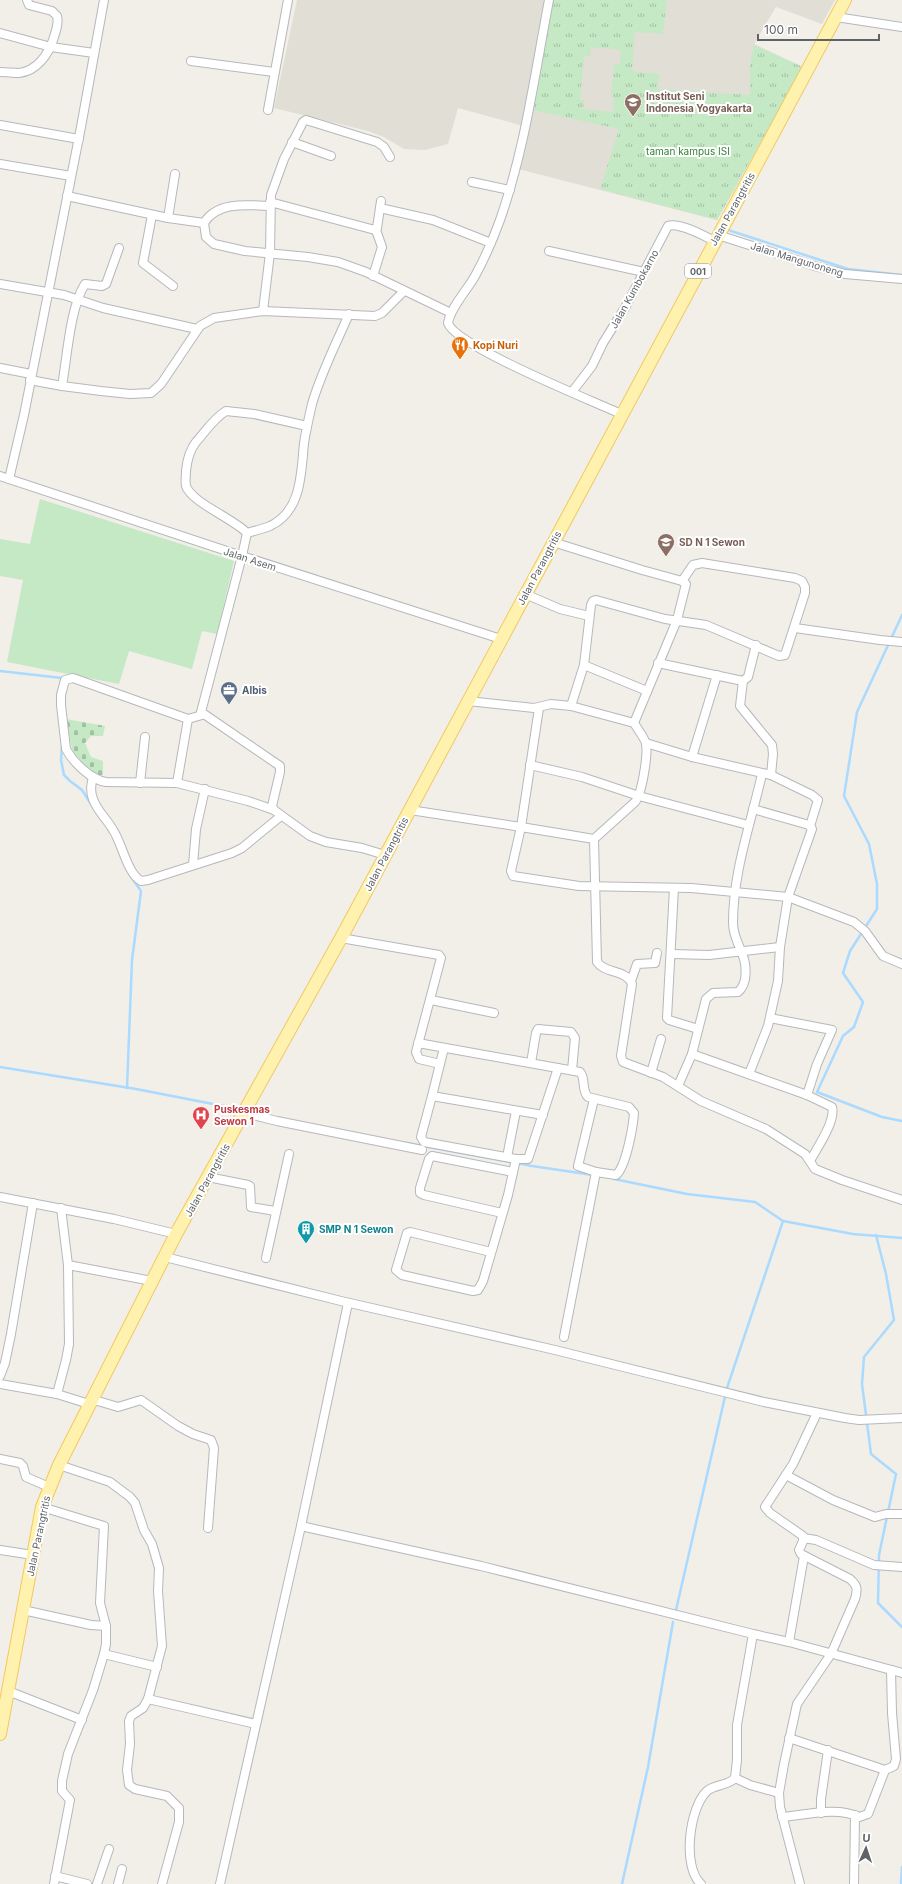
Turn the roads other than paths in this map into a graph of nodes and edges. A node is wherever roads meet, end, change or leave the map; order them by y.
1 (27, 0) edge
2 (104, 0) edge
3 (288, 0) edge
4 (549, 0) edge
5 (845, 0) edge
6 (836, 17) junction
7 (902, 28) edge
8 (0, 34) edge
9 (51, 47) junction
10 (94, 53) junction
11 (191, 61) dead end
12 (0, 72) edge
13 (274, 72) junction
14 (268, 110) dead end
15 (0, 125) edge
16 (79, 139) junction
17 (292, 142) junction
18 (331, 156) dead end
19 (390, 157) dead end
20 (0, 164) edge
21 (175, 174) dead end
22 (71, 176) junction
23 (472, 182) dead end
24 (510, 190) junction
25 (67, 196) junction
26 (270, 204) junction
27 (152, 215) junction
28 (168, 218) junction
29 (204, 224) junction
30 (376, 230) junction
31 (716, 238) junction
32 (491, 243) junction
33 (119, 248) dead end
34 (549, 251) dead end
35 (270, 253) junction
36 (644, 272) junction
37 (373, 276) junction
38 (902, 279) edge
39 (0, 284) edge
40 (173, 286) dead end
41 (404, 291) junction
42 (47, 292) junction
43 (78, 299) junction
44 (263, 311) junction
45 (451, 313) junction
46 (349, 314) junction
47 (197, 329) junction
48 (0, 368) edge
49 (30, 377) junction
50 (62, 386) junction
51 (572, 392) junction
52 (621, 414) junction
53 (307, 426) junction
54 (0, 476) edge
55 (9, 479) junction
56 (247, 532) junction
57 (553, 542) junction
58 (242, 556) junction
59 (682, 581) junction
60 (525, 594) junction
61 (589, 616) junction
62 (677, 620) junction
63 (795, 628) junction
64 (501, 639) junction
65 (901, 642) edge
66 (756, 645) junction
67 (658, 663) junction
68 (584, 665) junction
69 (717, 675) junction
70 (743, 681) junction
71 (647, 691) junction
72 (468, 701) junction
73 (571, 706) junction
74 (539, 708) junction
75 (202, 715) junction
76 (188, 719) junction
77 (634, 723) junction
78 (145, 737) dead end
79 (646, 744) junction
80 (692, 757) junction
81 (530, 766) junction
82 (767, 774) junction
83 (93, 777) junction
84 (140, 783) junction
85 (177, 783) junction
86 (205, 789) junction
87 (639, 796) junction
88 (753, 809) junction
89 (274, 810) junction
90 (410, 810) junction
91 (281, 816) junction
92 (748, 825) junction
93 (810, 826) junction
94 (521, 827) junction
95 (594, 839) junction
96 (385, 855) junction
97 (193, 865) junction
98 (596, 887) junction
99 (674, 888) junction
100 (735, 892) junction
101 (788, 897) junction
102 (341, 938) junction
103 (780, 947) junction
104 (742, 952) junction
105 (656, 953) dead end
106 (672, 954) junction
107 (902, 964) edge
108 (631, 981) junction
109 (431, 1000) junction
110 (494, 1013) dead end
111 (770, 1018) junction
112 (698, 1029) junction
113 (661, 1039) dead end
114 (418, 1043) junction
115 (444, 1048) junction
116 (692, 1054) junction
117 (531, 1063) junction
118 (440, 1064) junction
119 (558, 1068) junction
120 (572, 1070) junction
121 (651, 1073) junction
122 (749, 1074) junction
123 (678, 1086) junction
124 (807, 1095) junction
125 (432, 1096) junction
126 (594, 1099) junction
127 (516, 1111) junction
128 (244, 1113) junction
129 (543, 1115) junction
130 (422, 1150) dead end
131 (289, 1154) dead end
132 (507, 1157) junction
133 (516, 1160) junction
134 (810, 1161) junction
135 (514, 1171) junction
136 (595, 1176) junction
137 (208, 1177) junction
138 (0, 1197) edge
139 (902, 1200) edge
140 (33, 1203) junction
141 (61, 1208) junction
142 (275, 1211) junction
143 (502, 1213) junction
144 (176, 1234) junction
145 (491, 1252) junction
146 (165, 1257) junction
147 (266, 1258) dead end
148 (68, 1265) junction
149 (152, 1281) junction
150 (348, 1303) junction
151 (564, 1337) dead end
152 (0, 1376) edge
153 (0, 1384) edge
154 (57, 1394) junction
155 (90, 1402) junction
156 (817, 1413) junction
157 (902, 1418) edge
158 (0, 1459) edge
159 (59, 1465) junction
160 (786, 1475) junction
161 (49, 1487) junction
162 (42, 1507) junction
163 (902, 1514) edge
164 (301, 1526) junction
165 (208, 1528) dead end
166 (803, 1538) junction
167 (0, 1550) edge
168 (33, 1555) junction
169 (804, 1556) junction
170 (902, 1567) edge
171 (23, 1610) junction
172 (106, 1626) junction
173 (753, 1634) junction
174 (789, 1642) junction
175 (104, 1654) junction
176 (831, 1654) junction
177 (157, 1667) junction
178 (891, 1670) junction
179 (902, 1673) edge
180 (6, 1685) junction
181 (148, 1699) junction
182 (82, 1720) junction
183 (256, 1724) junction
184 (0, 1734) edge
185 (789, 1738) junction
186 (828, 1750) junction
187 (885, 1770) junction
188 (735, 1778) junction
189 (779, 1793) junction
190 (821, 1813) junction
191 (855, 1815) junction
192 (782, 1817) junction
193 (109, 1848) dead end
194 (122, 1869) dead end
195 (54, 1880) edge
196 (798, 1883) edge
197 (87, 1884) edge
198 (97, 1884) edge
199 (118, 1884) edge
200 (162, 1884) edge
201 (220, 1884) edge
202 (701, 1884) edge
203 (854, 1884) edge

1 - 9 street
2 - 10 street
3 - 13 street
4 - 24 street
5 - 6 main road, Jalan Parangtritis / 001
6 - 7 street
6 - 31 main road, Jalan Parangtritis / 001
8 - 9 street
9 - 10 street
9 - 12 street
10 - 16 street
11 - 13 street
13 - 14 street
15 - 16 street
16 - 22 street
17 - 18 street
17 - 19 street
17 - 26 street
20 - 22 street
21 - 28 street
22 - 25 street
23 - 24 street
24 - 32 street
25 - 27 street
25 - 42 street
26 - 29 street
26 - 30 street
26 - 35 street
27 - 28 street
27 - 40 street
28 - 29 street
29 - 35 street
30 - 32 street
30 - 37 street
31 - 36 street, Jalan Kumbokarno
31 - 38 street, Jalan Mangunoneng
31 - 52 main road, Jalan Parangtritis / 001
32 - 45 street
33 - 43 street
34 - 36 street
35 - 37 street
35 - 44 street
36 - 51 street, Jalan Kumbokarno
37 - 41 street
39 - 42 street
41 - 45 street
41 - 46 street
42 - 43 street
42 - 49 street
43 - 47 street
43 - 50 street
44 - 46 street
44 - 47 street
45 - 51 street
46 - 53 street
47 - 50 street
48 - 49 street
49 - 50 street
49 - 55 street
51 - 52 street
52 - 57 main road, Jalan Parangtritis / 001
53 - 56 street
53 - 56 street
54 - 55 street, Jalan Asem
55 - 58 street, Jalan Asem
56 - 58 street
57 - 59 street
57 - 60 main road, Jalan Parangtritis / 001
58 - 64 street, Jalan Asem
58 - 75 street
59 - 62 street
59 - 63 street
60 - 61 street
60 - 64 main road, Jalan Parangtritis / 001
61 - 62 street
61 - 68 street
62 - 66 street
62 - 67 street
63 - 65 street
63 - 66 street
64 - 72 main road, Jalan Parangtritis / 001
66 - 70 street
67 - 69 street
67 - 71 street
68 - 71 street
68 - 73 street
69 - 70 street
69 - 80 street
70 - 82 street
71 - 77 street
72 - 74 street
72 - 90 main road, Jalan Parangtritis / 001
73 - 74 street
73 - 77 street
74 - 81 street
75 - 76 street
75 - 89 street
76 - 83 street
76 - 85 street
77 - 79 street
78 - 84 street
79 - 80 street
79 - 87 street
80 - 82 street
81 - 87 street
81 - 94 street
82 - 88 street
82 - 93 street
83 - 84 street
83 - 97 street
84 - 85 street
85 - 86 street
86 - 89 street
86 - 97 street
87 - 92 street
87 - 95 street
88 - 92 street
88 - 93 street
89 - 91 street
90 - 94 street
90 - 96 main road, Jalan Parangtritis / 001
91 - 96 street
91 - 97 street
92 - 100 street
93 - 101 street
94 - 95 street
94 - 98 street
95 - 98 street
96 - 102 main road, Jalan Parangtritis / 001
98 - 99 street
98 - 108 street
99 - 100 street
99 - 106 street
100 - 101 street
100 - 104 street
101 - 103 street
101 - 107 street
102 - 109 street
102 - 128 main road, Jalan Parangtritis / 001
103 - 104 street
103 - 111 street
104 - 106 street
104 - 112 street
105 - 108 street
106 - 112 street
108 - 121 street
109 - 110 street
109 - 114 street
111 - 122 street
111 - 124 street
112 - 116 street
113 - 121 street
114 - 115 street
114 - 118 street
115 - 117 street
115 - 118 street
116 - 122 street
116 - 123 street
117 - 119 street
117 - 120 street
118 - 125 street
119 - 120 street
119 - 129 street
120 - 126 street
121 - 123 street
122 - 124 street
123 - 134 street
124 - 134 street
125 - 127 street
125 - 132 street
126 - 136 street
126 - 136 street
127 - 129 street
127 - 132 street
128 - 130 street
128 - 137 main road, Jalan Parangtritis / 001
129 - 133 street
131 - 142 street
132 - 133 street
133 - 135 street
134 - 139 street
135 - 143 street
135 - 143 street
136 - 151 street
137 - 142 street
137 - 144 main road, Jalan Parangtritis / 001
138 - 140 street
140 - 141 street
140 - 152 street
141 - 144 street
141 - 148 street
142 - 147 street
143 - 145 street
144 - 146 main road, Jalan Parangtritis / 001
145 - 145 street
146 - 149 main road, Jalan Parangtritis / 001
146 - 150 street
148 - 149 street
148 - 154 street
149 - 155 main road, Jalan Parangtritis / 001
150 - 156 street
150 - 164 street
153 - 154 street
154 - 155 street
155 - 159 main road, Jalan Parangtritis / 001
155 - 165 street
156 - 157 street
156 - 160 street
158 - 161 street
159 - 161 main road, Jalan Parangtritis / 001
159 - 177 street
160 - 163 street
160 - 166 street
161 - 162 main road, Jalan Parangtritis / 001
162 - 168 main road, Jalan Parangtritis / 001
162 - 172 street
164 - 173 street
164 - 183 street
166 - 169 street
166 - 170 street
167 - 168 street
168 - 171 main road, Jalan Parangtritis / 001
169 - 174 street
169 - 176 street
171 - 172 street
171 - 180 main road, Jalan Parangtritis / 001
172 - 175 street
173 - 174 street
173 - 188 street
174 - 176 street
175 - 177 street
175 - 182 street
176 - 178 street
176 - 185 street
177 - 181 street
178 - 179 street
178 - 187 street
180 - 182 street
180 - 184 main road, Jalan Parangtritis / 001
181 - 183 street
181 - 200 street
182 - 195 street
183 - 201 street
185 - 186 street
185 - 189 street
186 - 187 street
186 - 190 street
187 - 191 street
188 - 189 street
188 - 202 street
189 - 192 street
190 - 191 street
190 - 192 street
191 - 203 street
192 - 196 street
193 - 198 street
194 - 199 street
195 - 197 street

